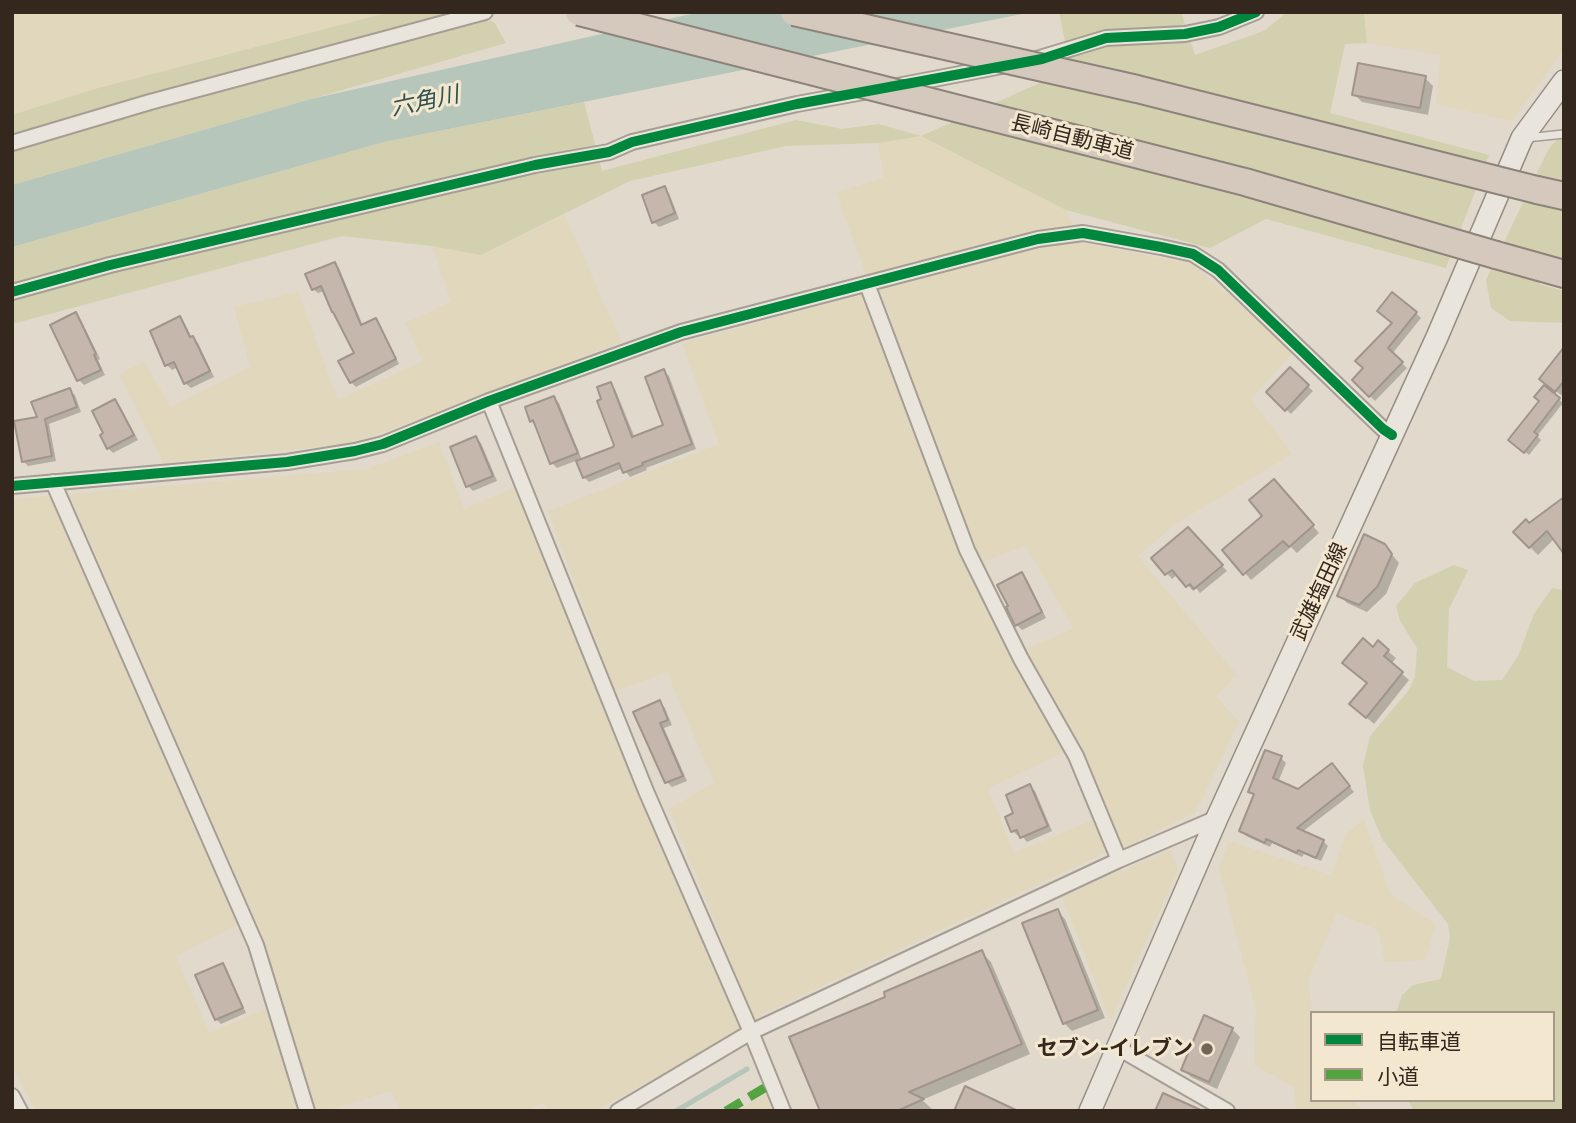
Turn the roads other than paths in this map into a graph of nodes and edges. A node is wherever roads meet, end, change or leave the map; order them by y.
1 (485, 12) edge
2 (579, 12) edge
3 (794, 12) edge
4 (1256, 12) edge
5 (1564, 81) edge
6 (1557, 99) edge
7 (1564, 134) edge
8 (1522, 138) junction
9 (12, 144) edge
10 (1564, 197) edge
11 (1564, 274) edge
12 (867, 284) junction
13 (12, 292) edge
14 (489, 401) junction
15 (1392, 435) junction
16 (53, 482) junction
17 (12, 486) edge
18 (1217, 818) junction
19 (1119, 860) junction
20 (751, 1032) junction
21 (1118, 1048) junction
22 (12, 1096) edge
23 (20, 1111) edge
24 (307, 1111) edge
25 (618, 1111) edge
26 (783, 1111) edge
27 (1090, 1111) edge
28 (1227, 1111) edge

1 - 9 street
2 - 11 highway, 長崎自動車道, bridge
3 - 10 highway, bridge
4 - 13 street
5 - 6 main road, 武雄塩田線
6 - 8 main road, 武雄塩田線
7 - 8 lane
8 - 15 main road, 武雄塩田線
12 - 14 street
12 - 15 street
12 - 19 street
14 - 16 street
14 - 20 street
15 - 18 main road, 武雄塩田線
16 - 17 street
16 - 24 street
18 - 19 street
18 - 21 main road, 武雄塩田線
19 - 20 street
20 - 25 street
20 - 26 street
21 - 27 main road, 武雄塩田線
21 - 28 street
22 - 23 street

